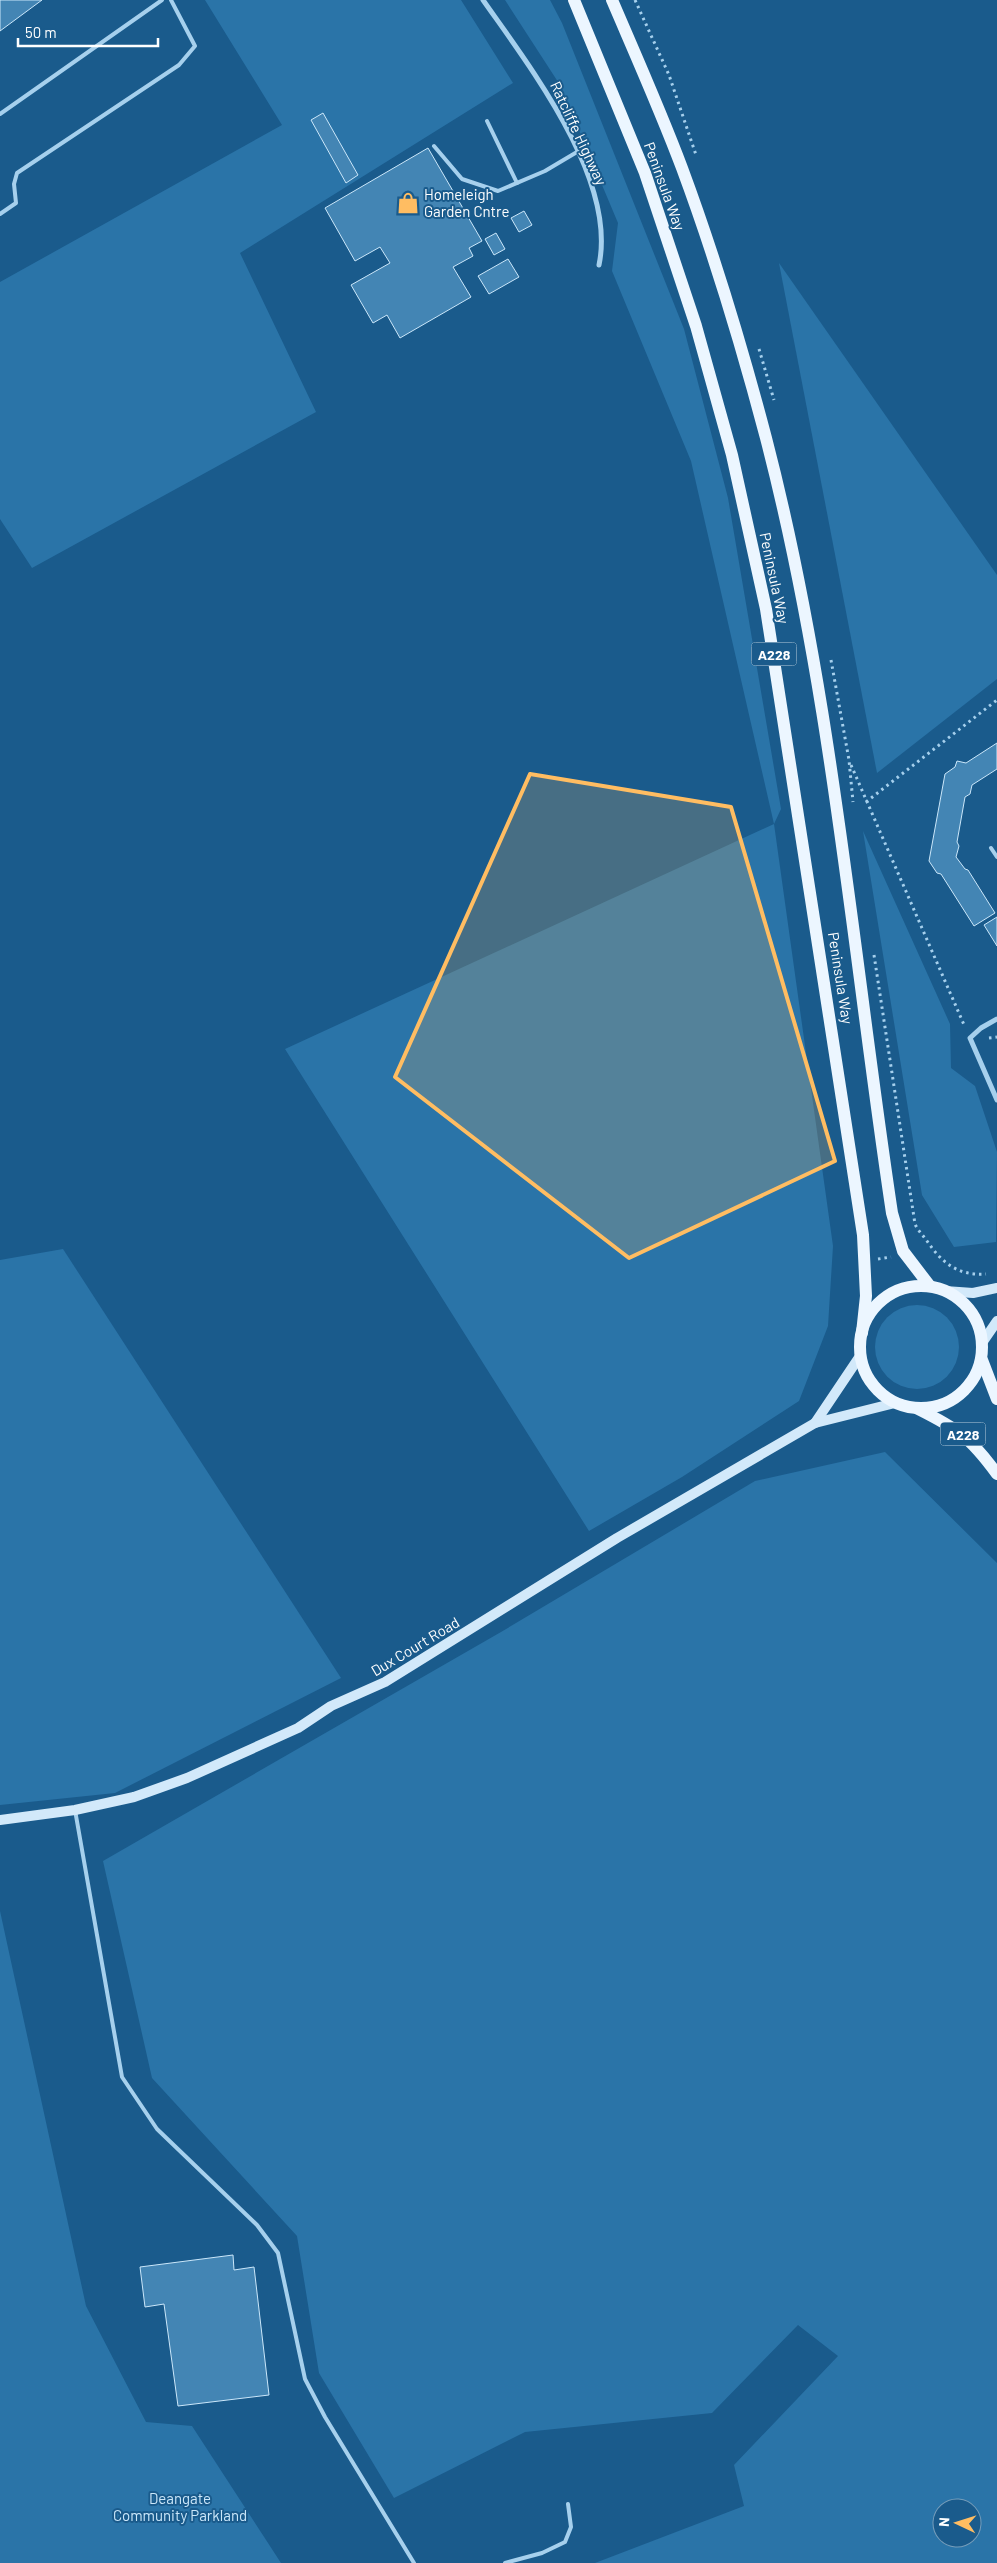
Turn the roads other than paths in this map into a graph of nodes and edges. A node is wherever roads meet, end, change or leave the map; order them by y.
1 (162, 0) edge
2 (171, 0) edge
3 (483, 0) edge
4 (574, 0) edge
5 (612, 0) edge
6 (0, 114) edge
7 (486, 121) dead end
8 (434, 146) dead end
9 (577, 152) junction
10 (517, 183) junction
11 (0, 214) edge
12 (598, 264) dead end
13 (991, 848) dead end
14 (997, 857) edge
15 (997, 1019) edge
16 (997, 1100) edge
17 (929, 1285) junction
18 (997, 1288) edge
19 (945, 1291) junction
20 (997, 1321) edge
21 (862, 1333) junction
22 (982, 1344) junction
23 (860, 1356) junction
24 (982, 1360) junction
25 (997, 1399) edge
26 (895, 1403) junction
27 (918, 1409) junction
28 (815, 1423) junction
29 (997, 1474) edge
30 (75, 1810) junction
31 (0, 1820) edge
32 (568, 2504) dead end
33 (414, 2563) edge
34 (505, 2563) edge

1 - 6 lane
2 - 11 lane
3 - 9 street, Ratcliffe Highway
4 - 21 main road, Peninsula Way / A228
5 - 17 main road, Peninsula Way / A228
7 - 10 lane
8 - 10 lane
9 - 10 lane
9 - 12 street, Ratcliffe Highway
13 - 14 lane
15 - 16 street
17 - 19 main road
17 - 21 main road
18 - 19 street
19 - 22 main road
20 - 22 street
21 - 23 main road
22 - 24 main road
23 - 26 main road
23 - 28 street, Dux Court Road
24 - 25 main road
24 - 27 main road
26 - 27 main road
26 - 28 street, Dux Court Road
27 - 29 main road, A228
28 - 30 street, Dux Court Road
30 - 31 street, Dux Court Road
30 - 33 lane
32 - 34 lane

